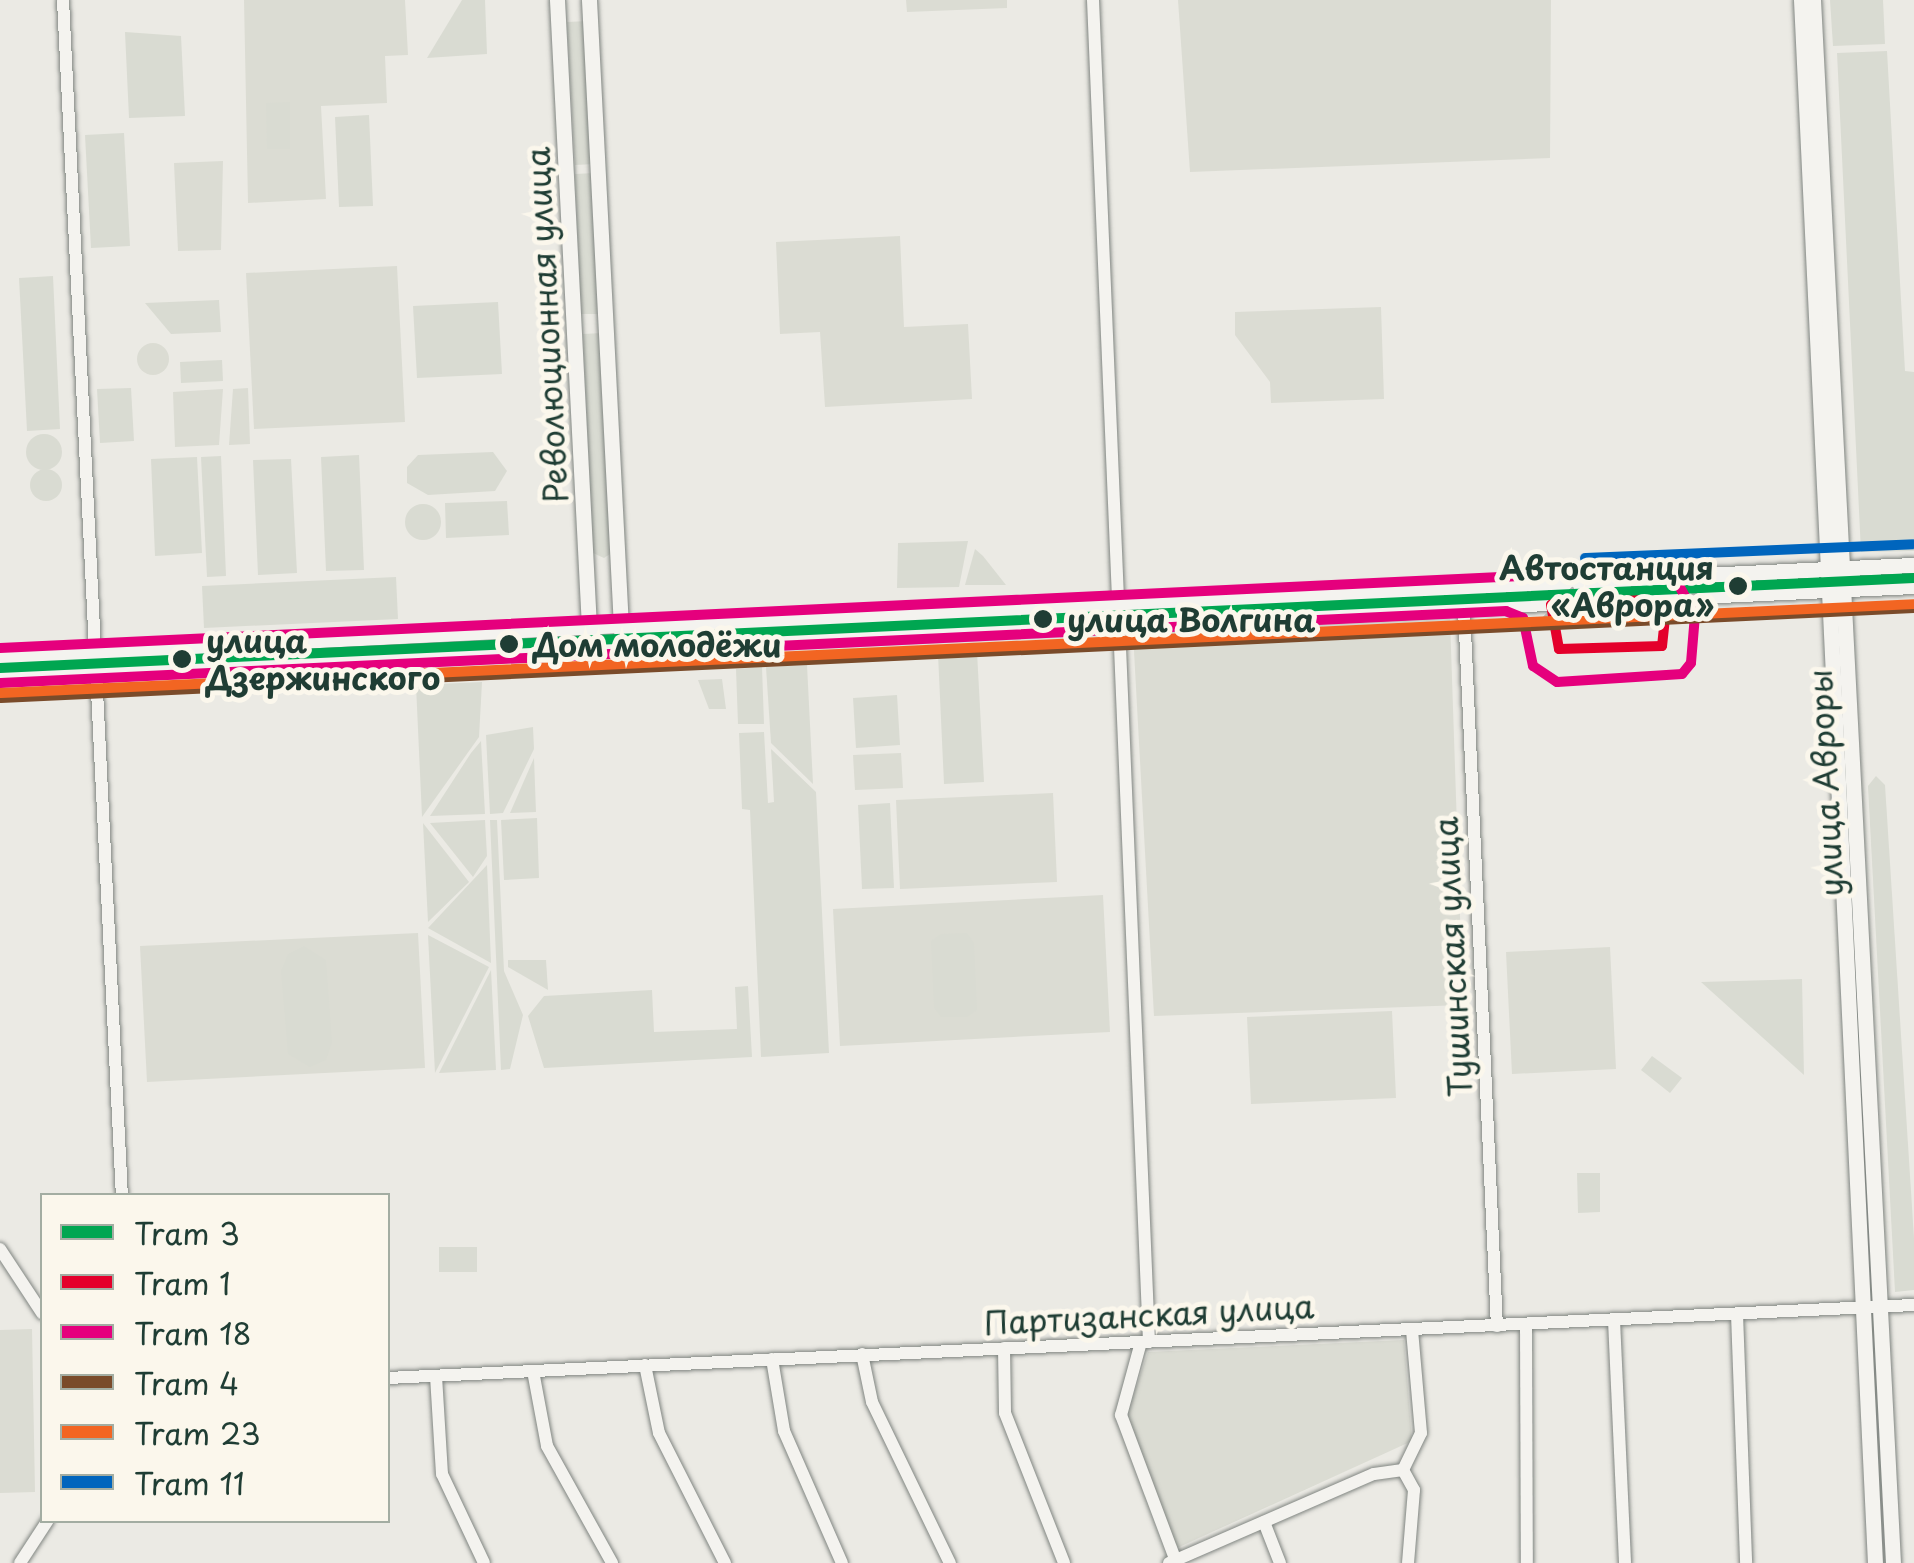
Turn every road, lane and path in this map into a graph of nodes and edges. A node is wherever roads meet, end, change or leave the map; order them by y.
1 (63, 0) edge
2 (557, 0) edge
3 (589, 0) edge
4 (1093, 0) edge
5 (1801, 0) edge
6 (1813, 0) edge
7 (617, 552) junction
8 (586, 556) junction
9 (1914, 566) edge
10 (1833, 569) junction
11 (1914, 586) edge
12 (1463, 587) junction
13 (1834, 590) junction
14 (1118, 603) junction
15 (1464, 607) junction
16 (1119, 623) junction
17 (620, 627) junction
18 (589, 628) junction
19 (622, 646) junction
20 (590, 648) junction
21 (93, 654) junction
22 (0, 658) edge
23 (94, 671) junction
24 (0, 675) edge
25 (122, 1193) edge
26 (0, 1249) edge
27 (1914, 1306) edge
28 (1882, 1307) junction
29 (1862, 1308) junction
30 (40, 1310) edge
31 (1737, 1314) junction
32 (1614, 1320) junction
33 (1526, 1324) junction
34 (1497, 1326) junction
35 (1412, 1330) junction
36 (1145, 1342) junction
37 (1004, 1348) junction
38 (862, 1354) junction
39 (772, 1359) junction
40 (645, 1365) junction
41 (534, 1371) junction
42 (436, 1376) junction
43 (390, 1378) edge
44 (1403, 1470) junction
45 (1264, 1522) junction
46 (46, 1523) edge
47 (1173, 1561) edge
48 (20, 1563) edge
49 (484, 1563) edge
50 (612, 1563) edge
51 (725, 1563) edge
52 (842, 1563) edge
53 (950, 1563) edge
54 (1064, 1563) edge
55 (1280, 1563) edge
56 (1408, 1563) edge
57 (1527, 1563) edge
58 (1625, 1563) edge
59 (1746, 1563) edge
60 (1876, 1563) edge
61 (1893, 1563) edge

1 - 21 street
2 - 8 main road, Революционная улица
3 - 7 main road, Революционная улица
4 - 14 street
5 - 10 main road, улица Авроры
6 - 10 main road, улица Авроры
7 - 8 main road
7 - 17 main road, Революционная улица
8 - 18 main road, Революционная улица
9 - 10 main road
10 - 12 main road
10 - 13 main road, улица Авроры
11 - 13 main road
12 - 14 main road
12 - 15 street, Тушинская улица
13 - 15 main road
13 - 28 main road, улица Авроры
13 - 29 main road, улица Авроры
14 - 16 street
14 - 17 main road
15 - 16 main road
15 - 34 street, Тушинская улица
16 - 19 main road
16 - 36 street
17 - 18 street
17 - 19 main road, Революционная улица
18 - 20 main road, Революционная улица
18 - 21 street
19 - 20 street
20 - 23 street
21 - 22 street
21 - 23 street
23 - 24 street
23 - 25 street
26 - 30 street
27 - 28 street, Партизанская улица
28 - 29 street, Партизанская улица
28 - 61 main road, улица Авроры
29 - 31 street, Партизанская улица
29 - 60 main road, улица Авроры
31 - 32 street, Партизанская улица
31 - 59 street
32 - 33 street, Партизанская улица
32 - 58 street
33 - 34 street, Партизанская улица
33 - 57 street
34 - 35 street, Партизанская улица
35 - 36 street, Партизанская улица
35 - 44 street
36 - 37 street, Партизанская улица
36 - 47 street
37 - 38 street, Партизанская улица
37 - 54 street
38 - 39 street, Партизанская улица
38 - 53 street
39 - 40 street, Партизанская улица
39 - 52 street
40 - 41 street, Партизанская улица
40 - 51 street
41 - 42 street, Партизанская улица
41 - 50 street
42 - 43 street, Партизанская улица
42 - 49 street
44 - 45 street
44 - 56 street
45 - 47 street
45 - 55 street
46 - 48 street

